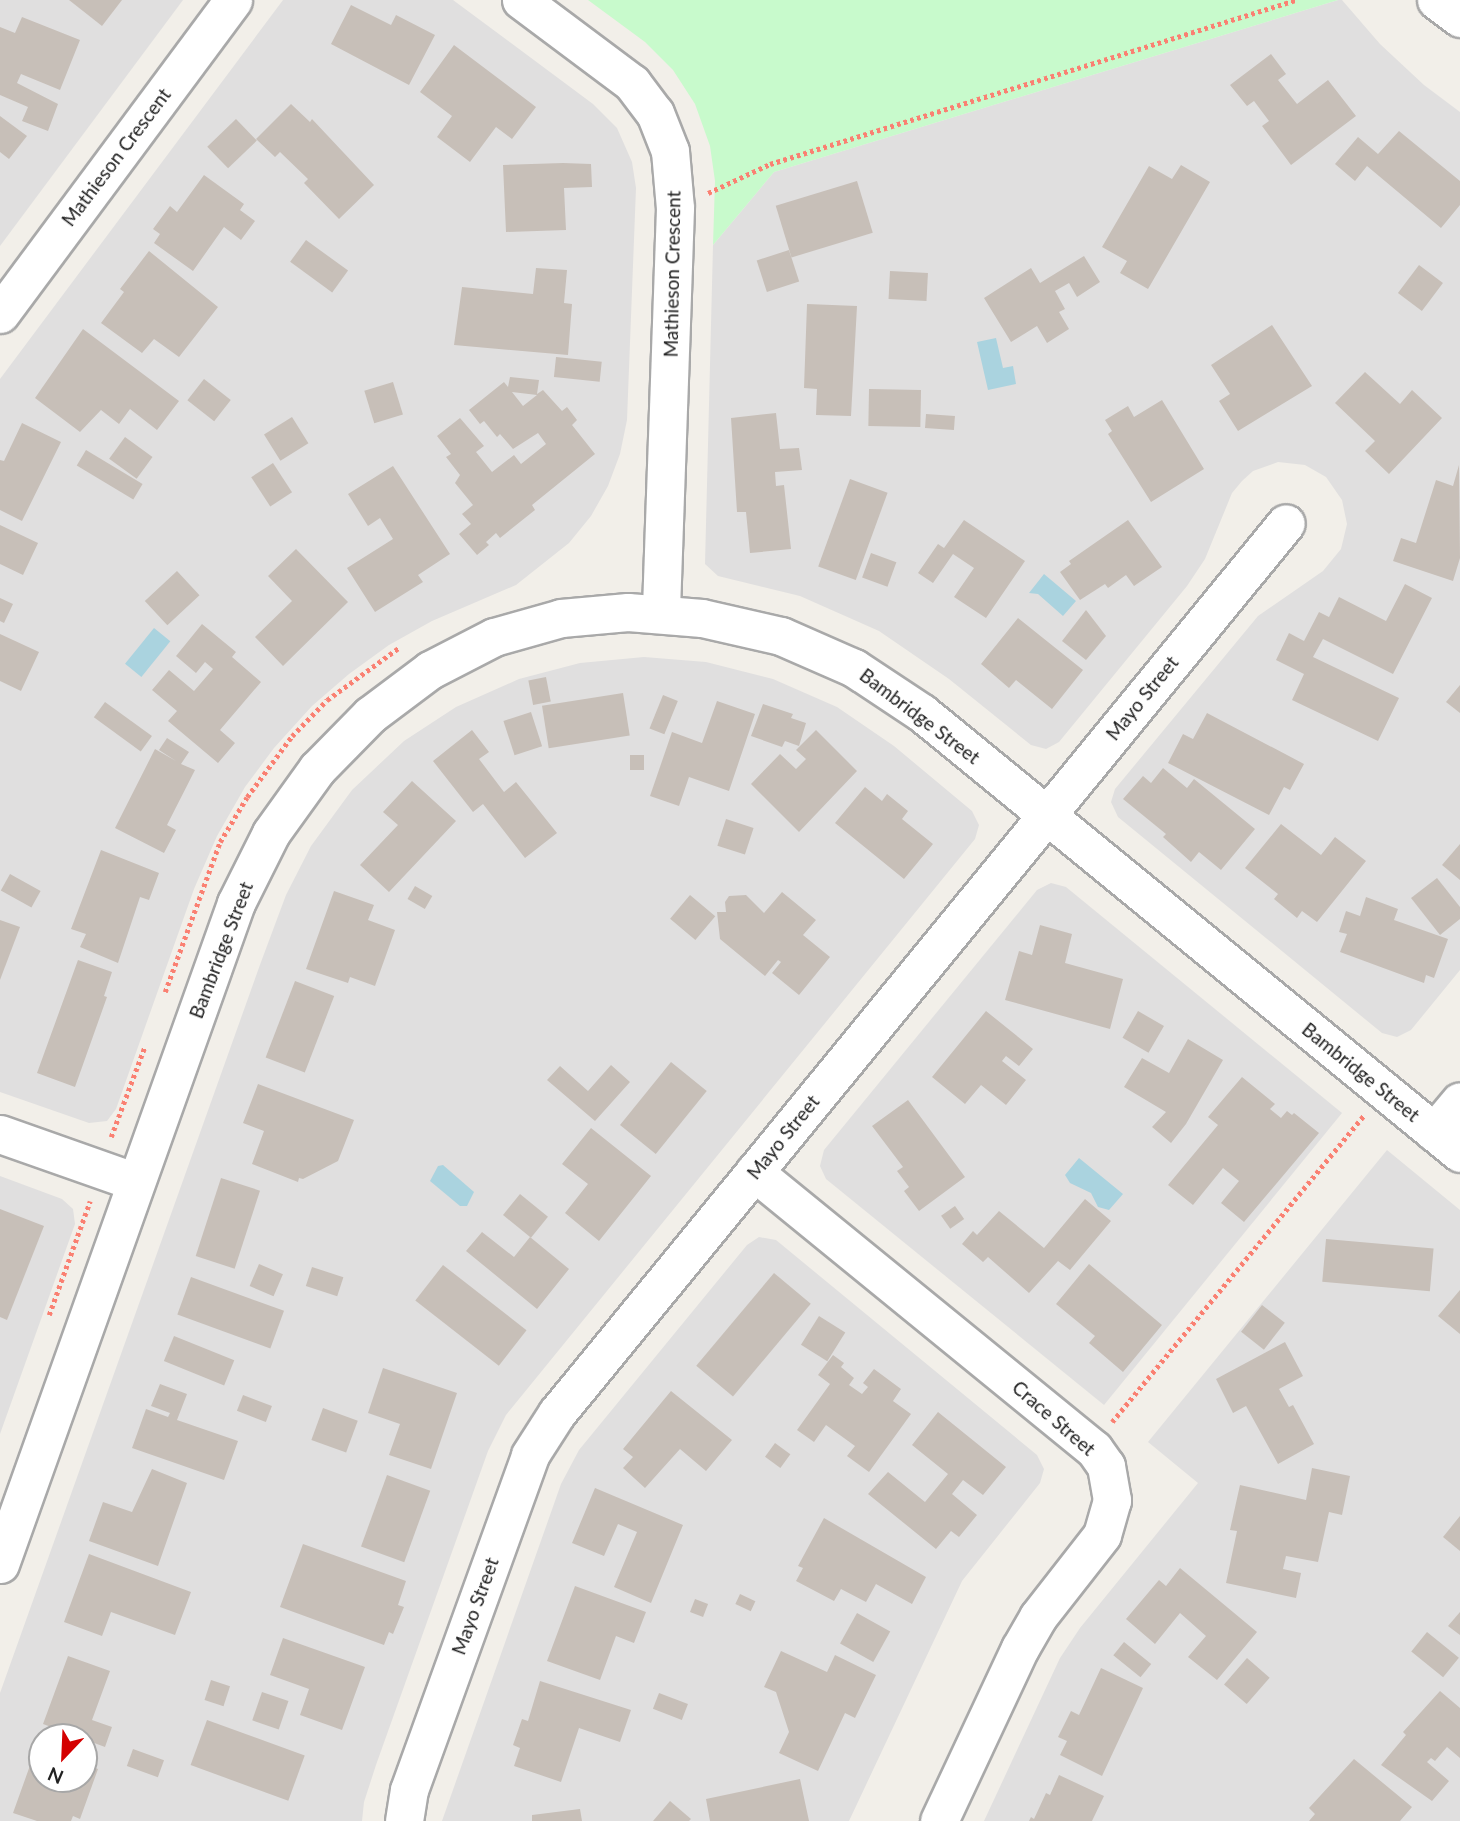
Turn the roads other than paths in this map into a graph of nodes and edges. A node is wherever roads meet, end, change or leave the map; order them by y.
1 (233, 0) edge
2 (520, 0) edge
3 (1436, 0) edge
4 (1460, 18) edge
5 (0, 314) edge
6 (1286, 523) dead end
7 (661, 614) junction
8 (1047, 815) junction
9 (1460, 1101) edge
10 (0, 1134) edge
11 (1447, 1143) edge
12 (754, 1172) junction
13 (136, 1182) junction
14 (0, 1564) edge
15 (404, 1821) edge
16 (939, 1821) edge

1 - 5 street, Mathieson Crescent
2 - 7 street, Mathieson Crescent
3 - 4 street
6 - 8 street, Mayo Street
7 - 8 street, Bambridge Street
7 - 13 street, Bambridge Street
8 - 11 street, Bambridge Street
8 - 12 street, Mayo Street
9 - 11 street
10 - 13 street
12 - 15 street, Mayo Street
12 - 16 street, Crace Street
13 - 14 street, Bambridge Street

